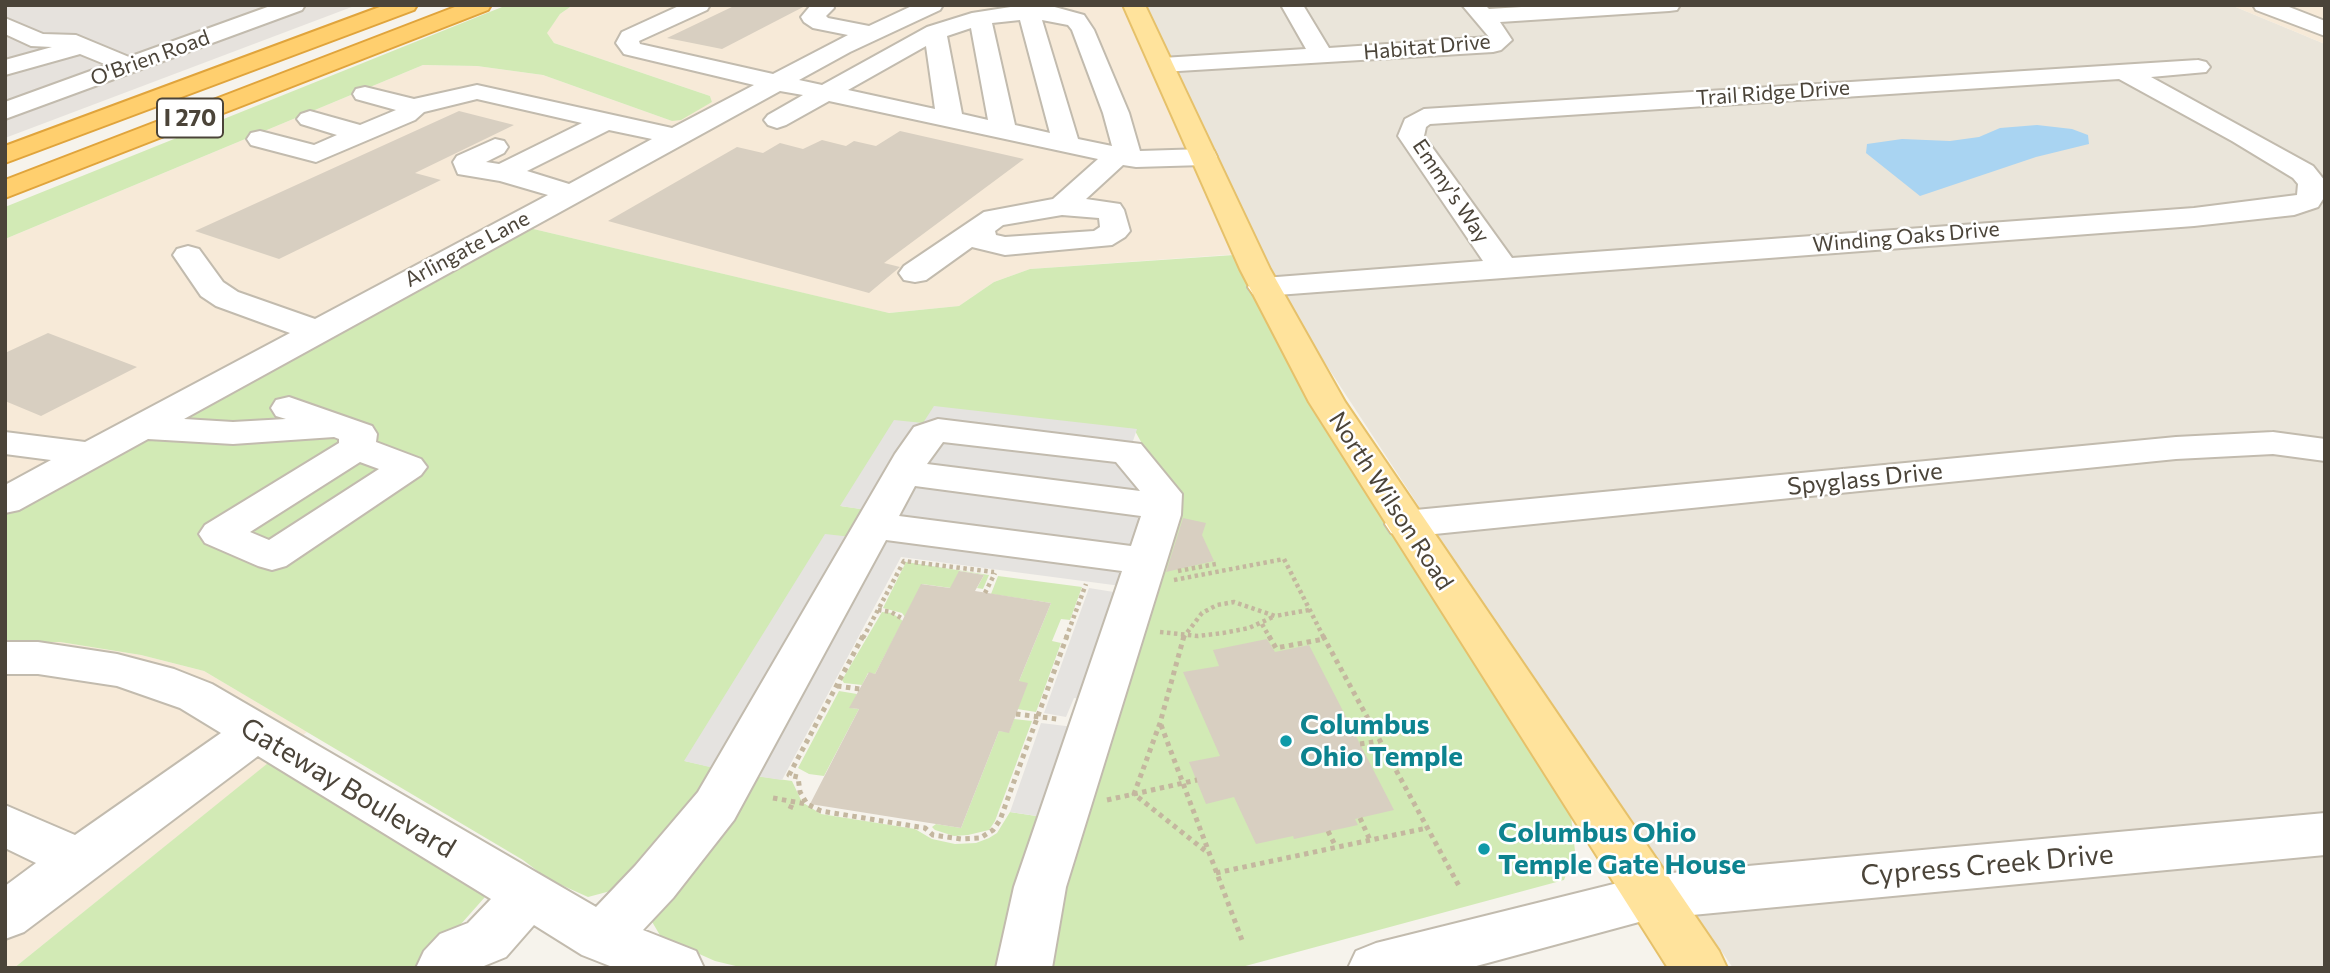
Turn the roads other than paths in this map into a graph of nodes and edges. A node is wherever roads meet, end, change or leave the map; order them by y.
1 (294, 5) edge
2 (480, 5) edge
3 (699, 5) edge
4 (822, 5) edge
5 (932, 5) edge
6 (1134, 5) edge
7 (1292, 5) edge
8 (1669, 5) edge
9 (2264, 5) edge
10 (399, 8) edge
11 (1590, 8) edge
12 (1478, 11) edge
13 (1029, 13) junction
14 (980, 18) junction
15 (5, 25) edge
16 (2325, 29) edge
17 (935, 32) junction
18 (869, 33) junction
19 (82, 46) junction
20 (1322, 55) junction
21 (885, 58) junction
22 (1162, 65) junction
23 (129, 66) junction
24 (2198, 67) dead end
25 (5, 68) edge
26 (2123, 72) junction
27 (777, 82) junction
28 (825, 93) junction
29 (365, 94) dead end
30 (889, 106) junction
31 (415, 107) junction
32 (5, 111) edge
33 (565, 114) junction
34 (1424, 117) joint
35 (310, 119) dead end
36 (777, 120) dead end
37 (950, 120) junction
38 (603, 122) junction
39 (1003, 131) junction
40 (362, 134) junction
41 (675, 137) junction
42 (260, 139) dead end
43 (1066, 144) junction
44 (509, 147) junction
45 (5, 155) edge
46 (1123, 156) junction
47 (1203, 157) junction
48 (5, 190) edge
49 (571, 193) junction
50 (1062, 206) junction
51 (979, 228) junction
52 (188, 255) dead end
53 (1503, 267) junction
54 (915, 273) dead end
55 (1264, 287) junction
56 (316, 331) junction
57 (289, 408) dead end
58 (138, 427) junction
59 (5, 443) edge
60 (2325, 450) edge
61 (88, 454) junction
62 (5, 500) edge
63 (1405, 524) junction
64 (874, 526) junction
65 (1163, 570) junction
66 (5, 659) edge
67 (256, 733) junction
68 (5, 825) edge
69 (2325, 834) edge
70 (79, 860) junction
71 (528, 895) junction
72 (1650, 897) junction
73 (5, 916) edge
74 (601, 938) junction
75 (469, 958) edge
76 (676, 968) edge
77 (1024, 968) edge
78 (1376, 968) edge
79 (1699, 968) edge

1 - 23 street, O'Brien Road
2 - 48 highway, I 270
3 - 27 street
4 - 18 street
5 - 18 street, Arlingate Lane
6 - 22 main road, North Wilson Road
7 - 20 street
8 - 11 street, Habitat Drive
9 - 16 street
10 - 45 highway, I 270
11 - 12 street, Habitat Drive
12 - 20 street, Habitat Drive
13 - 14 street
13 - 43 street
13 - 46 street
14 - 17 street
14 - 39 street
15 - 19 street
17 - 21 street
17 - 37 street
18 - 27 street, Arlingate Lane
19 - 23 street
19 - 25 street
20 - 22 street, Habitat Drive
21 - 28 street
21 - 30 street
22 - 47 main road, North Wilson Road
23 - 32 street, O'Brien Road
24 - 26 street, Trail Ridge Drive
26 - 34 street, Trail Ridge Drive
26 - 53 street, Winding Oaks Drive
27 - 28 street
27 - 41 street, Arlingate Lane
28 - 30 street
28 - 36 street
29 - 31 street
30 - 37 street
31 - 33 street
31 - 40 street
33 - 38 street
33 - 44 street
34 - 53 street, Emmy's Way
35 - 40 street
37 - 39 street
38 - 41 street
38 - 44 street
39 - 43 street
40 - 42 street
41 - 49 street, Arlingate Lane
43 - 46 street
44 - 49 street
46 - 47 street
46 - 50 street
47 - 55 main road, North Wilson Road
49 - 56 street, Arlingate Lane
50 - 51 street
50 - 51 street
51 - 54 street
52 - 56 street
53 - 55 street, Winding Oaks Drive
55 - 63 main road, North Wilson Road
56 - 58 street, Arlingate Lane
57 - 58 street
58 - 61 street, Arlingate Lane
59 - 61 street
60 - 63 street, Spyglass Drive
61 - 62 street, Arlingate Lane
63 - 72 main road, North Wilson Road
64 - 65 street
64 - 65 street
64 - 74 street
65 - 77 street
66 - 67 street, Gateway Boulevard
67 - 70 street
67 - 71 street, Gateway Boulevard
68 - 70 street
69 - 72 street, Cypress Creek Drive
70 - 73 street
71 - 74 street, Gateway Boulevard
71 - 75 street
72 - 78 street
72 - 79 main road, North Wilson Road
74 - 76 street, Gateway Boulevard

